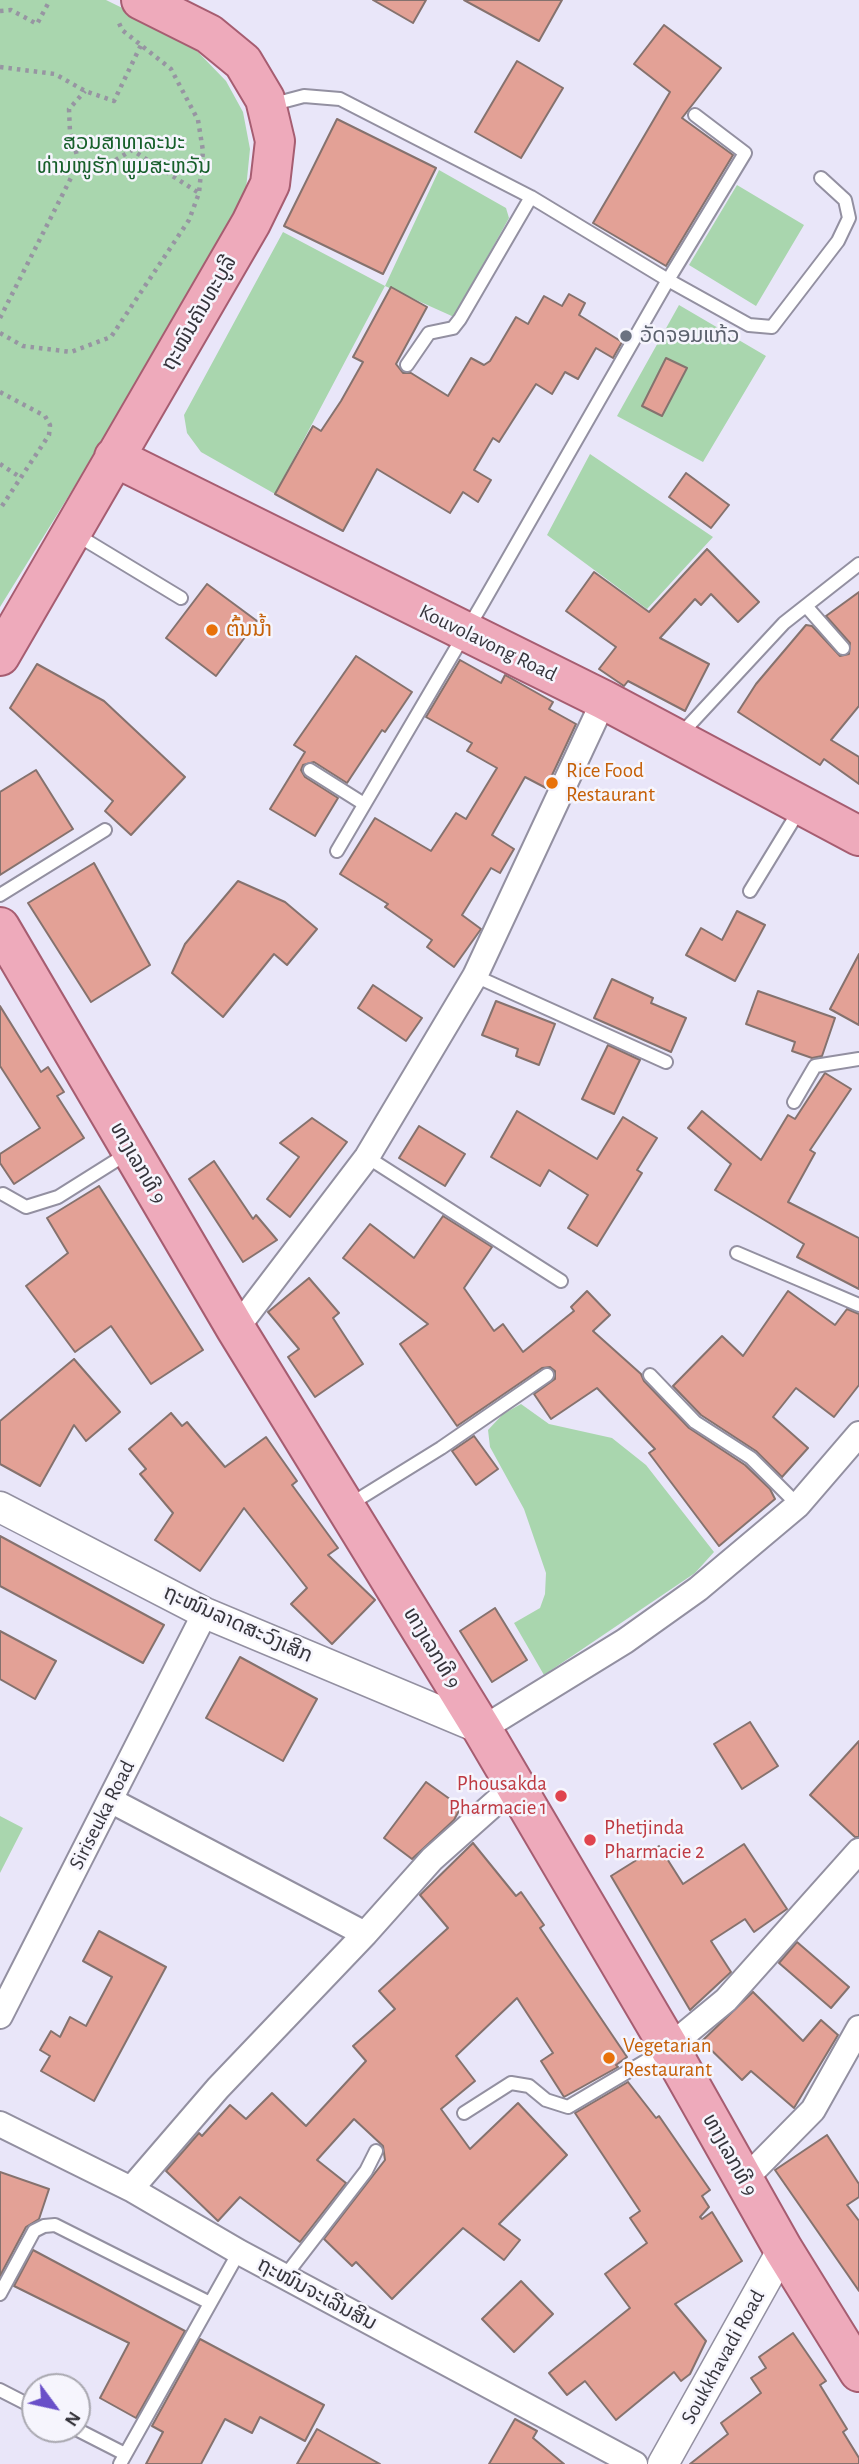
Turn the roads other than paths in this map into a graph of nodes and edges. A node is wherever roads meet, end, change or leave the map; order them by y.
1 (128, 8) edge
2 (267, 106) junction
3 (695, 115) dead end
4 (821, 178) dead end
5 (531, 197) junction
6 (668, 280) junction
7 (407, 365) dead end
8 (114, 457) junction
9 (71, 531) junction
10 (859, 564) edge
11 (181, 598) dead end
12 (806, 606) junction
13 (465, 632) junction
14 (843, 648) dead end
15 (0, 656) edge
16 (604, 701) junction
17 (677, 738) junction
18 (310, 770) dead end
19 (364, 804) junction
20 (802, 806) junction
21 (104, 830) dead end
22 (859, 836) edge
23 (337, 850) dead end
24 (750, 891) dead end
25 (0, 895) edge
26 (0, 928) edge
27 (475, 976) junction
28 (859, 1059) edge
29 (666, 1062) dead end
30 (794, 1102) dead end
31 (131, 1151) junction
32 (367, 1157) junction
33 (3, 1194) dead end
34 (737, 1253) dead end
35 (561, 1281) dead end
36 (859, 1305) edge
37 (236, 1329) junction
38 (650, 1374) dead end
39 (547, 1375) dead end
40 (859, 1434) edge
41 (798, 1505) junction
42 (0, 1507) edge
43 (346, 1507) junction
44 (205, 1613) junction
45 (482, 1729) junction
46 (514, 1786) junction
47 (110, 1800) junction
48 (859, 1851) edge
49 (365, 1934) junction
50 (0, 2016) edge
51 (859, 2028) edge
52 (669, 2047) junction
53 (464, 2113) dead end
54 (0, 2124) edge
55 (376, 2151) dead end
56 (744, 2180) junction
57 (131, 2189) junction
58 (783, 2249) junction
59 (239, 2252) junction
60 (285, 2276) junction
61 (0, 2294) edge
62 (210, 2303) junction
63 (859, 2372) edge
64 (0, 2390) edge
65 (21, 2401) edge
66 (91, 2439) edge
67 (122, 2459) edge
68 (635, 2464) edge
69 (663, 2464) edge

1 - 2 main road, ຖະໜົນຄັນທະບູລີ
2 - 5 lane
2 - 8 main road, ຖະໜົນຄັນທະບູລີ
3 - 6 lane
4 - 6 lane
5 - 6 lane
5 - 7 lane
6 - 13 lane
8 - 9 main road, ຖະໜົນຄັນທະບູລີ
8 - 13 main road, Kouvolavong Road
9 - 11 lane
9 - 15 main road, ຖະໜົນຄັນທະບູລີ
10 - 12 lane
12 - 14 lane
12 - 17 lane
13 - 16 main road, Kouvolavong Road
13 - 19 lane
16 - 17 main road, Kouvolavong Road
16 - 27 street
17 - 20 main road, Kouvolavong Road
18 - 19 lane
19 - 23 lane
20 - 22 main road, Kouvolavong Road
20 - 24 lane
21 - 25 lane
26 - 31 main road, ທາງເລກທີ 9
27 - 29 lane
27 - 32 street
28 - 30 lane
31 - 33 lane
31 - 37 main road, ທາງເລກທີ 9
32 - 35 lane
32 - 37 street
34 - 36 lane
37 - 43 main road, ທາງເລກທີ 9
38 - 41 lane
39 - 43 lane
40 - 41 street
41 - 45 street
42 - 44 street, ຖະໜົນລາດສະວົງເສິກ
43 - 45 main road, ທາງເລກທີ 9
44 - 45 street, ຖະໜົນລາດສະວົງເສິກ
44 - 47 street, Siriseuka Road
45 - 46 main road, ທາງເລກທີ 9
46 - 49 street
46 - 52 main road, ທາງເລກທີ 9
47 - 49 street
47 - 50 street, Siriseuka Road
48 - 52 street
49 - 57 street
51 - 56 street
52 - 53 lane
52 - 56 main road, ທາງເລກທີ 9
54 - 57 street, ຖະໜົນຈະເລີນສິນ
55 - 60 lane
56 - 58 main road, ທາງເລກທີ 9
57 - 59 street, ຖະໜົນຈະເລີນສິນ
58 - 63 main road, ທາງເລກທີ 9
58 - 69 street, Soukkhavadi Road
59 - 60 street, ຖະໜົນຈະເລີນສິນ
59 - 62 lane
60 - 68 street, ຖະໜົນຈະເລີນສິນ
61 - 62 lane
62 - 67 lane
64 - 65 lane
66 - 67 lane

